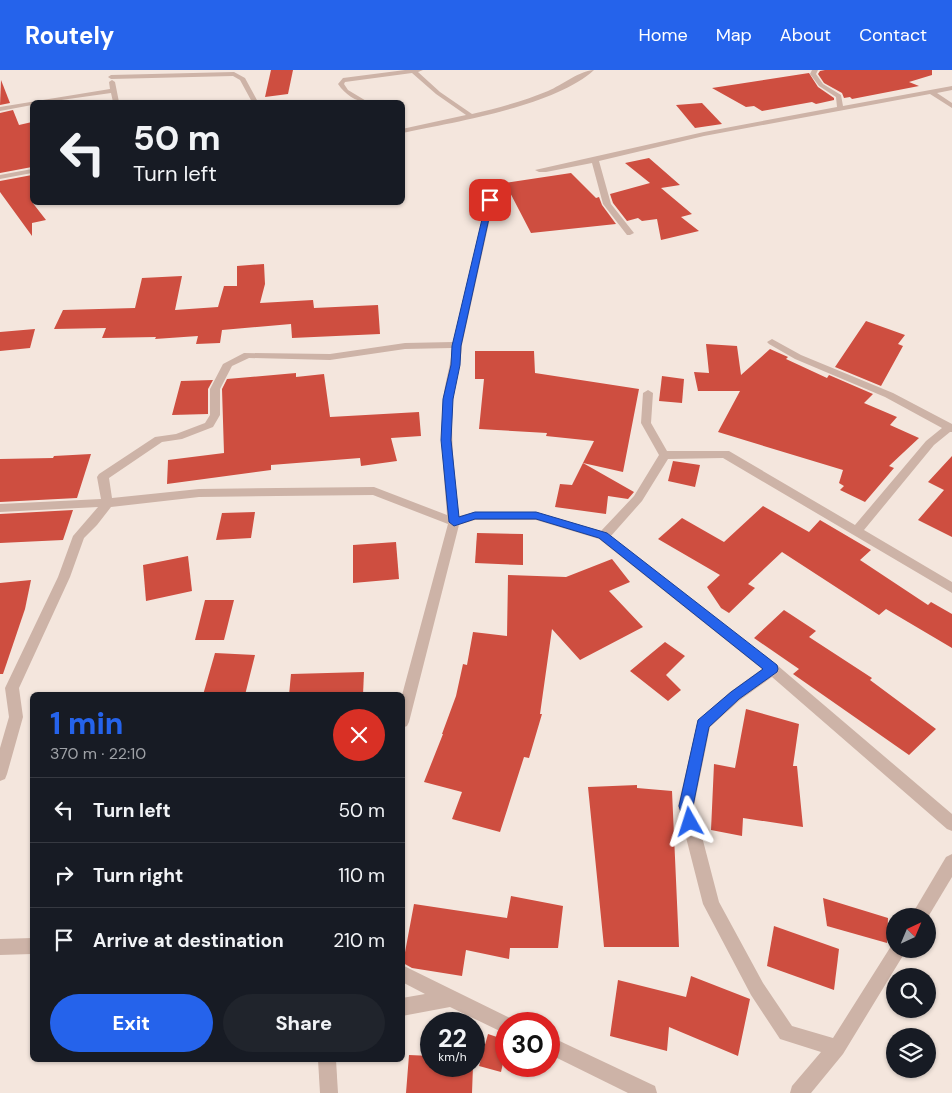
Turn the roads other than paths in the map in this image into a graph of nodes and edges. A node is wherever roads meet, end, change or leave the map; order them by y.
1 (109, 70) edge
2 (351, 70) edge
3 (591, 70) edge
4 (815, 70) edge
5 (417, 71) edge
6 (170, 73) edge
7 (112, 78) junction
8 (357, 78) junction
9 (952, 88) edge
10 (113, 91) junction
11 (931, 92) junction
12 (51, 100) edge
13 (115, 100) edge
14 (255, 100) edge
15 (362, 100) edge
16 (30, 103) edge
17 (952, 106) edge
18 (840, 108) junction
19 (0, 109) edge
20 (471, 116) junction
21 (405, 130) edge
22 (595, 160) junction
23 (539, 170) dead end
24 (30, 171) edge
25 (0, 178) edge
26 (490, 200) dead end
27 (630, 233) dead end
28 (772, 342) dead end
29 (457, 346) junction
30 (648, 393) dead end
31 (951, 428) edge
32 (664, 455) junction
33 (107, 503) junction
34 (0, 508) edge
35 (454, 522) junction
36 (857, 532) junction
37 (603, 536) junction
38 (952, 588) edge
39 (772, 669) junction
40 (6, 689) edge
41 (405, 710) edge
42 (0, 774) edge
43 (952, 824) edge
44 (952, 862) edge
45 (924, 908) edge
46 (30, 946) edge
47 (0, 947) edge
48 (893, 958) edge
49 (405, 975) edge
50 (451, 998) junction
51 (405, 1006) edge
52 (495, 1020) edge
53 (837, 1048) junction
54 (560, 1050) edge
55 (327, 1062) edge
56 (329, 1093) edge
57 (648, 1093) edge
58 (799, 1093) edge

1 - 7 street
2 - 8 street
3 - 20 street
4 - 18 street
5 - 8 street
5 - 20 street
6 - 7 street
6 - 14 street
7 - 10 street
8 - 15 street
9 - 11 street
10 - 12 street
10 - 13 street
11 - 17 street
11 - 18 street
16 - 19 street
18 - 22 street
20 - 21 street
22 - 23 street
22 - 27 street
24 - 25 street
26 - 29 street
28 - 31 street
29 - 33 street
29 - 35 street
30 - 32 street
31 - 36 street
32 - 36 street
32 - 37 street
33 - 34 street
33 - 35 street
33 - 40 street
35 - 37 street
35 - 41 street
36 - 38 street
37 - 39 street
39 - 43 street
39 - 53 street
40 - 42 street
44 - 45 street
46 - 47 street
48 - 53 street
49 - 50 street
50 - 51 street
50 - 52 street
53 - 58 street
54 - 57 street
55 - 56 street

